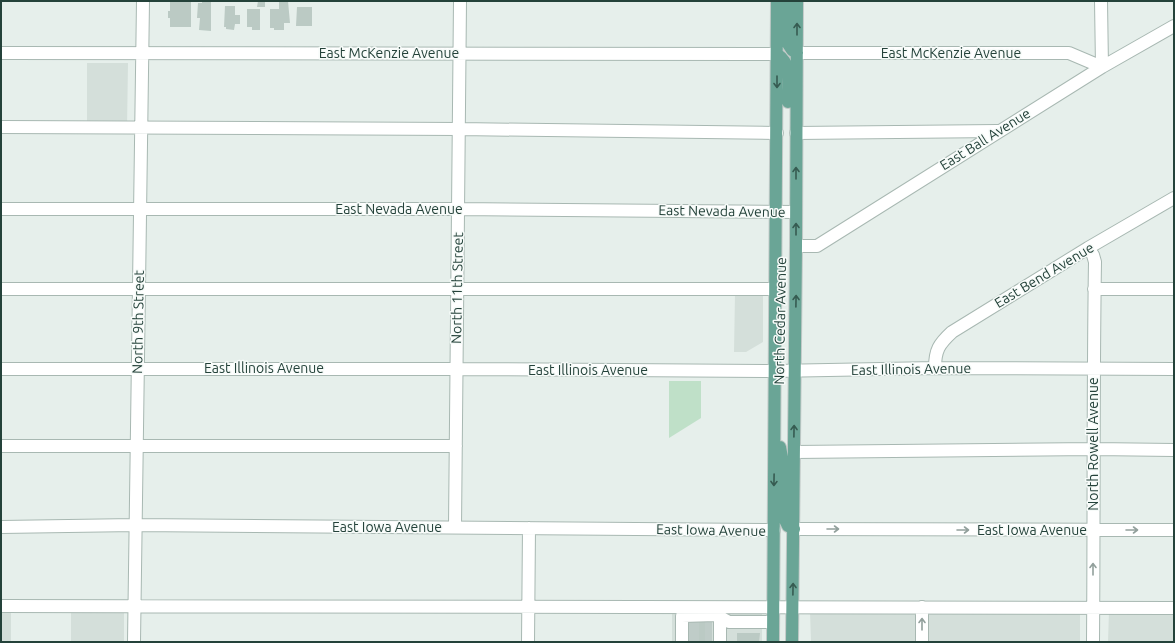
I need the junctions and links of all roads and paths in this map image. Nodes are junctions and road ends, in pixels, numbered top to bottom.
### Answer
1 (142, 1) edge
2 (460, 1) edge
3 (777, 1) edge
4 (786, 1) edge
5 (797, 1) edge
6 (1101, 1) edge
7 (1174, 26) edge
8 (1, 53) edge
9 (142, 53) junction
10 (797, 53) junction
11 (461, 54) junction
12 (777, 54) junction
13 (1102, 67) junction
14 (1, 127) edge
15 (140, 128) junction
16 (460, 129) junction
17 (998, 131) junction
18 (777, 133) junction
19 (796, 133) junction
20 (1174, 198) edge
21 (1, 209) edge
22 (139, 209) junction
23 (458, 209) junction
24 (776, 212) junction
25 (796, 212) junction
26 (796, 246) junction
27 (1088, 248) junction
28 (1, 289) edge
29 (139, 289) junction
30 (457, 289) junction
31 (776, 289) junction
32 (1094, 289) junction
33 (1174, 290) edge
34 (1, 368) edge
35 (137, 368) junction
36 (935, 368) junction
37 (1093, 368) junction
38 (1174, 368) edge
39 (456, 369) junction
40 (775, 371) junction
41 (795, 371) junction
42 (775, 416) junction
43 (1, 446) edge
44 (137, 446) junction
45 (456, 446) junction
46 (1094, 449) junction
47 (1174, 450) edge
48 (794, 452) junction
49 (135, 525) junction
50 (1, 527) edge
51 (455, 527) junction
52 (529, 528) junction
53 (794, 529) junction
54 (774, 530) junction
55 (1093, 530) junction
56 (1174, 530) edge
57 (1, 606) edge
58 (135, 606) junction
59 (529, 606) junction
60 (773, 607) junction
61 (792, 607) junction
62 (922, 607) junction
63 (1093, 608) junction
64 (1174, 608) edge
65 (773, 622) junction
66 (717, 631) edge
67 (684, 633) edge
68 (134, 642) edge
69 (528, 642) edge
70 (773, 642) edge
71 (792, 642) edge
72 (922, 642) edge
73 (1093, 642) edge

1 - 9 street, North 9th Street
2 - 11 street, North 11th Street
3 - 12 main road, North Cedar Avenue
4 - 10 main road
10 -> 5 main road, North Cedar Avenue
6 - 13 street
7 - 13 street, East Ball Avenue
8 - 9 street, East McKenzie Avenue
9 - 11 street, East McKenzie Avenue
9 - 15 street, North 9th Street
10 - 13 street, East McKenzie Avenue
10 - 19 main road, North Cedar Avenue
11 - 12 street, East McKenzie Avenue
11 - 16 street, North 11th Street
12 -> 18 main road, North Cedar Avenue
12 - 19 main road
13 - 17 street, East Ball Avenue
14 - 15 street
15 - 16 street
15 - 22 street, North 9th Street
16 - 18 street
16 - 23 street, North 11th Street
17 - 19 street
17 - 26 street, East Ball Avenue
18 - 24 main road, North Cedar Avenue
25 -> 19 main road, North Cedar Avenue
20 - 27 street, East Bend Avenue
21 - 22 street, East Nevada Avenue
22 - 23 street, East Nevada Avenue
22 - 29 street, North 9th Street
23 - 24 street, East Nevada Avenue
23 - 30 street, North 11th Street
24 - 25 street, East Nevada Avenue
24 - 31 main road, North Cedar Avenue
26 -> 25 main road, North Cedar Avenue
41 -> 26 main road, North Cedar Avenue
27 - 32 street, North Rowell Avenue
27 - 36 street, East Bend Avenue
28 - 29 street
29 - 30 street
29 - 35 street, North 9th Street
30 - 31 street
30 - 39 street, North 11th Street
31 - 40 main road, North Cedar Avenue
32 - 33 street
32 - 37 street, North Rowell Avenue
34 - 35 street, East Illinois Avenue
35 - 39 street, East Illinois Avenue
35 - 44 street, North 9th Street
36 - 37 street, East Illinois Avenue
36 - 41 street, East Illinois Avenue
37 - 38 street, East Illinois Avenue
37 - 46 street, North Rowell Avenue
39 - 40 street, East Illinois Avenue
39 - 45 street, North 11th Street
40 - 41 street, East Illinois Avenue
40 - 42 main road, North Cedar Avenue
48 -> 41 main road, North Cedar Avenue
42 - 53 main road
42 -> 54 main road, North Cedar Avenue
43 - 44 street
44 - 45 street
44 - 49 street, North 9th Street
45 - 51 street, North 11th Street
46 - 47 street
46 - 48 street
46 - 55 street, North Rowell Avenue
48 - 53 main road, North Cedar Avenue
49 - 50 street, East Iowa Avenue
49 - 51 street, East Iowa Avenue
49 - 58 street, North 9th Street
51 - 52 street, East Iowa Avenue
52 - 54 street, East Iowa Avenue
52 - 59 street
53 -> 55 street, East Iowa Avenue
61 -> 53 main road, North Cedar Avenue
54 - 60 main road, North Cedar Avenue
55 -> 56 street, East Iowa Avenue
63 -> 55 street, North Rowell Avenue
57 - 58 street
58 - 59 street
58 - 68 street, North 9th Street
59 - 60 street
59 - 69 street
60 - 61 street
60 - 65 main road, North Cedar Avenue
61 - 62 street
61 - 71 main road, North Cedar Avenue
62 - 63 street
72 -> 62 street
63 - 64 street
63 - 73 street, North Rowell Avenue
65 - 66 street
65 - 70 main road, North Cedar Avenue
66 - 67 street

